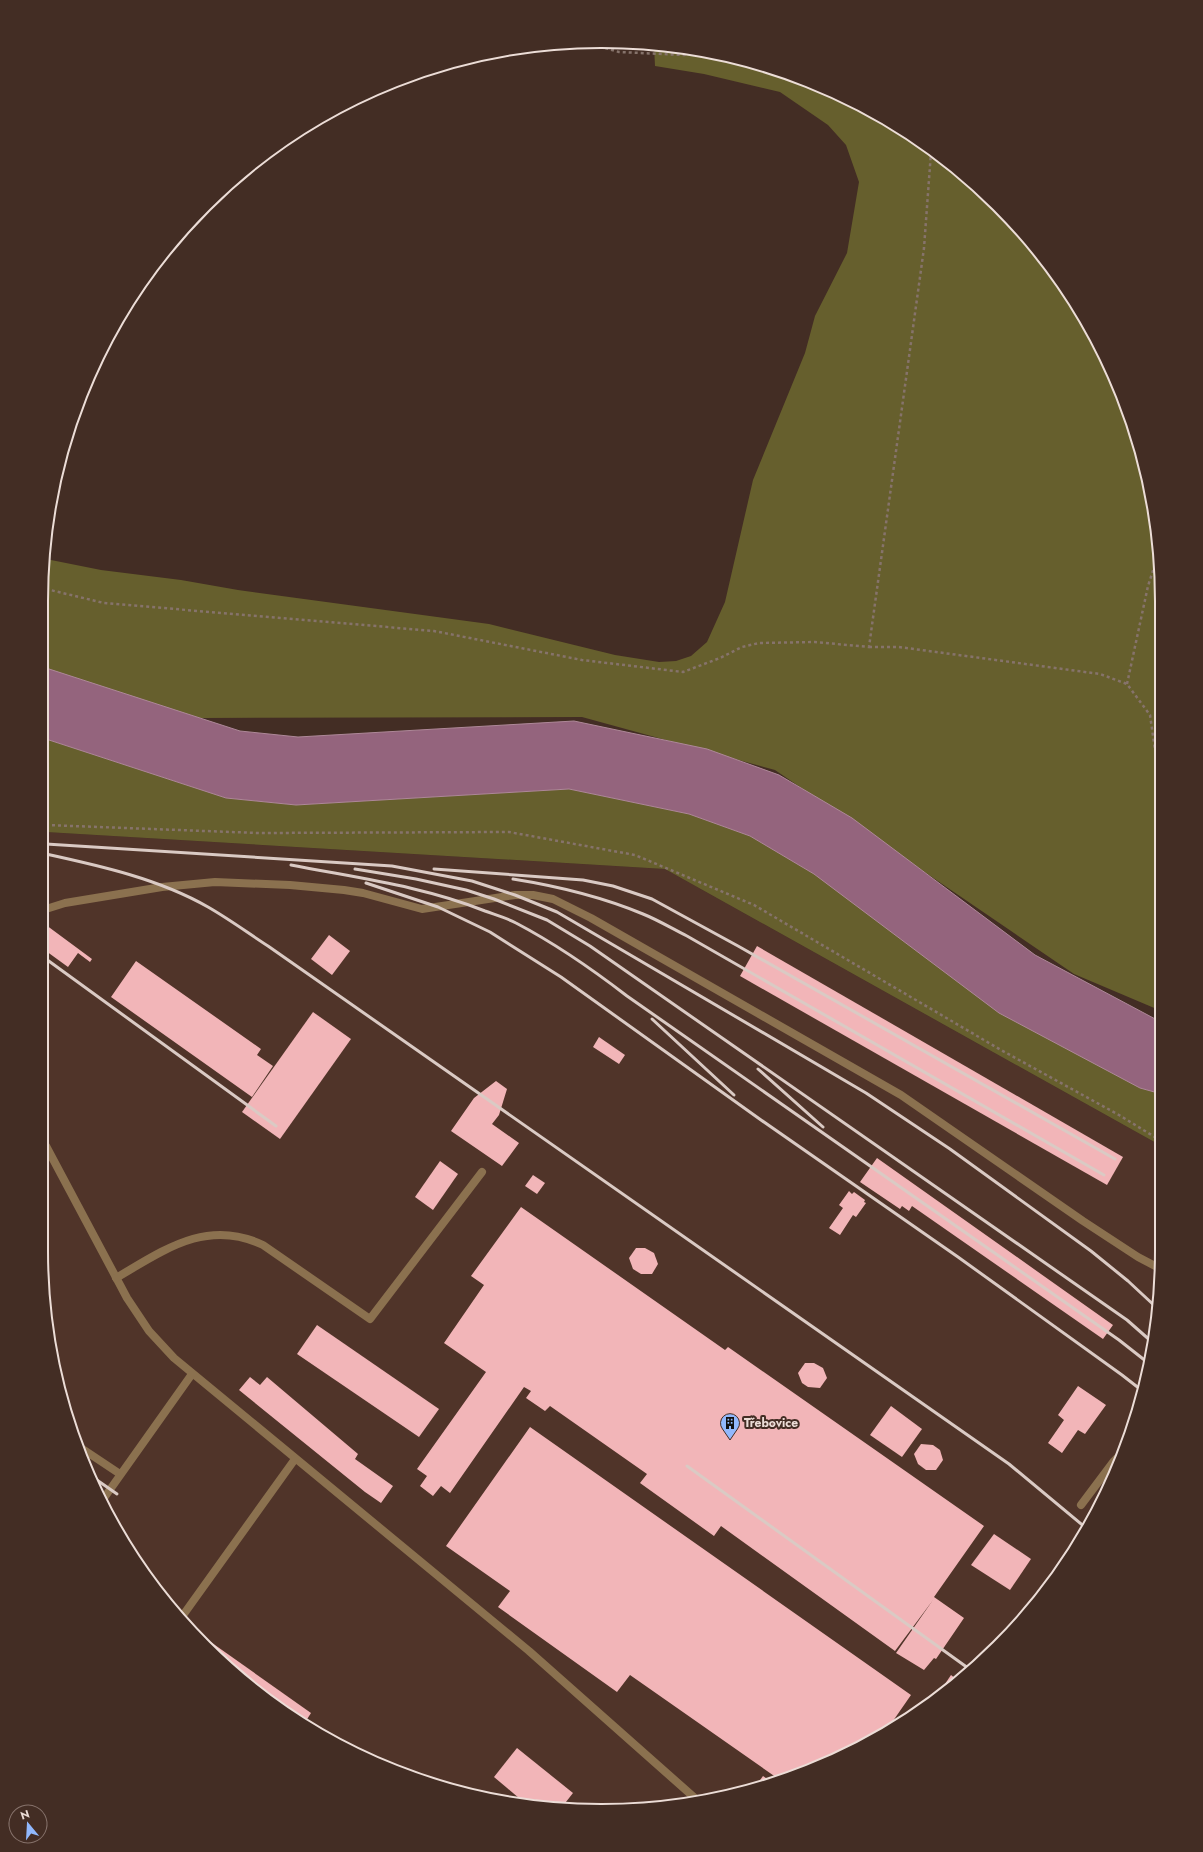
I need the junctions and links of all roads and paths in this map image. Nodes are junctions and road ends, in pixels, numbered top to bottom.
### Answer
1 (606, 48) edge
2 (685, 55) edge
3 (931, 157) edge
4 (1154, 567) edge
5 (48, 590) edge
6 (869, 647) junction
7 (1126, 684) junction
8 (1155, 750) edge
9 (48, 825) edge
10 (48, 908) edge
11 (1155, 1137) edge
12 (48, 1150) edge
13 (482, 1172) dead end
14 (1155, 1265) edge
15 (116, 1278) junction
16 (192, 1374) junction
17 (86, 1451) edge
18 (295, 1459) junction
19 (1113, 1463) edge
20 (120, 1474) junction
21 (105, 1496) edge
22 (1081, 1505) dead end
23 (184, 1614) edge
24 (692, 1796) edge

1 - 2 path
3 - 6 path
4 - 7 path
5 - 6 path
6 - 7 path
7 - 8 path
9 - 11 path
10 - 14 lane
12 - 15 lane
13 - 15 lane
15 - 16 lane
16 - 18 lane
16 - 20 lane
17 - 20 lane
18 - 23 lane
18 - 24 lane
19 - 22 lane
20 - 21 lane

